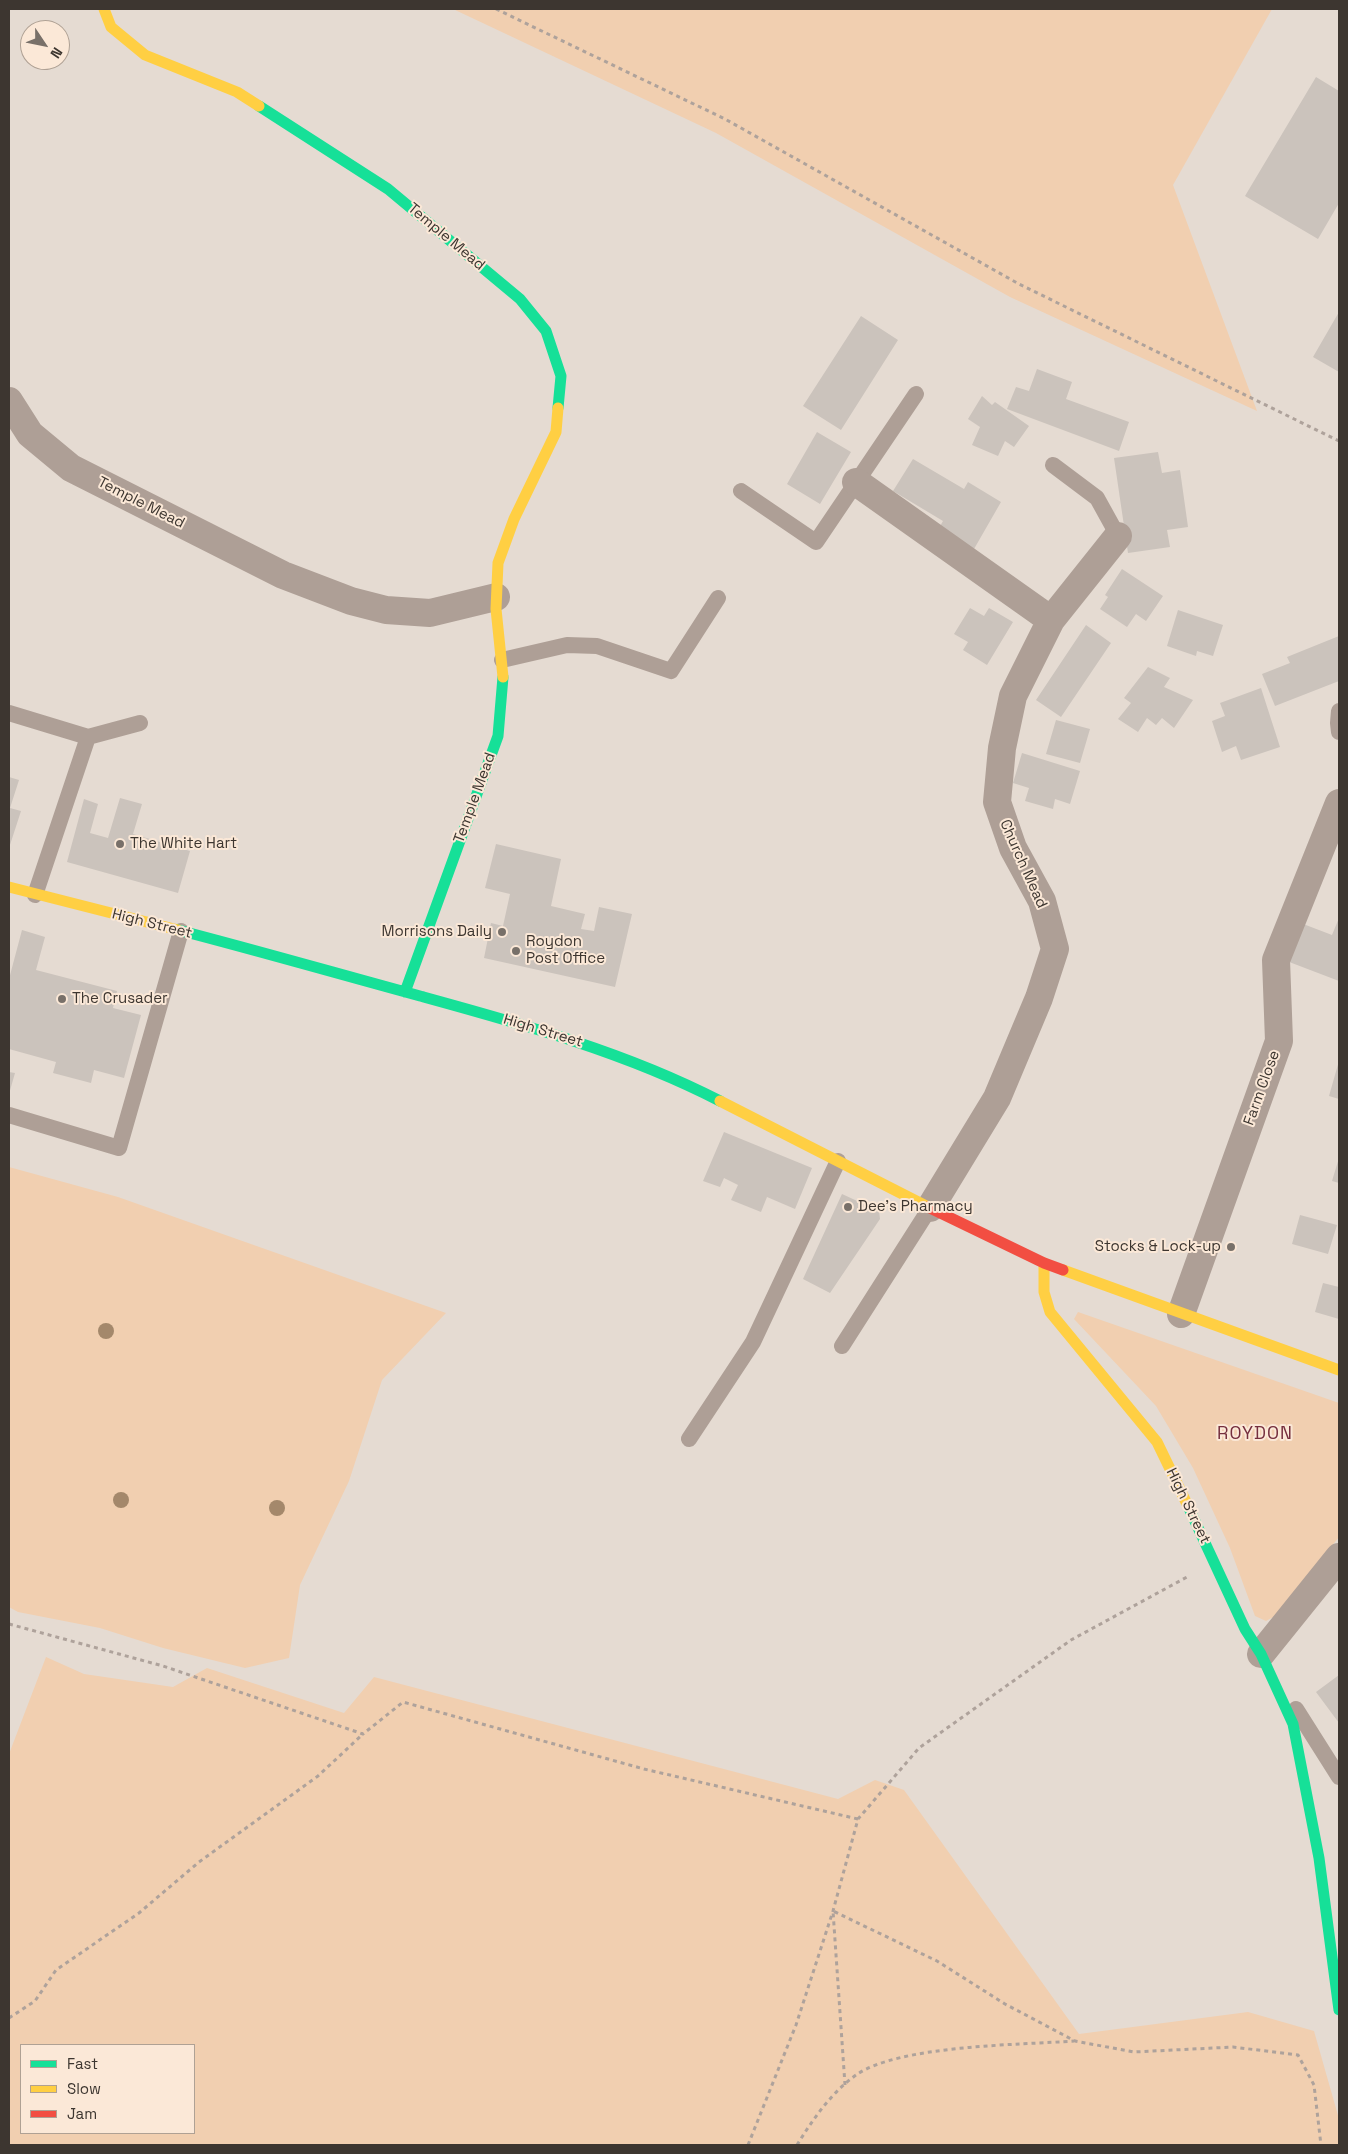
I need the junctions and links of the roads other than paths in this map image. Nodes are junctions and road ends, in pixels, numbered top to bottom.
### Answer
1 (104, 9) edge
2 (916, 394) dead end
3 (9, 401) edge
4 (1053, 465) dead end
5 (856, 482) junction
6 (741, 491) dead end
7 (1118, 536) joint
8 (496, 597) junction
9 (718, 598) dead end
10 (1051, 620) junction
11 (502, 660) junction
12 (1339, 711) edge
13 (9, 713) edge
14 (140, 723) dead end
15 (1339, 732) edge
16 (88, 737) junction
17 (1339, 803) edge
18 (9, 887) edge
19 (35, 895) junction
20 (181, 931) junction
21 (405, 992) junction
22 (9, 1115) edge
23 (838, 1161) junction
24 (930, 1208) junction
25 (1044, 1263) junction
26 (1181, 1314) junction
27 (842, 1346) dead end
28 (1339, 1370) edge
29 (689, 1439) dead end
30 (1339, 1557) edge
31 (1261, 1654) junction
32 (1339, 1776) edge
33 (1339, 2010) edge

1 - 8 street, Temple Mead
2 - 5 lane
3 - 8 street, Temple Mead
4 - 7 lane
5 - 6 lane
5 - 10 street
7 - 10 street, Church Mead
8 - 11 street, Temple Mead
9 - 11 lane
10 - 24 street, Church Mead
11 - 21 street, Temple Mead
12 - 15 lane
13 - 16 lane
14 - 16 lane
16 - 19 lane
17 - 26 street, Farm Close
18 - 19 street, High Street
19 - 20 street, High Street
20 - 21 street, High Street
20 - 22 lane
21 - 23 street, High Street
23 - 24 street, High Street
23 - 29 lane
24 - 25 street, High Street
24 - 27 lane
25 - 26 street, High Street
25 - 31 street, High Street
26 - 28 street, High Street
30 - 31 street
31 - 32 lane
31 - 33 street, High Street

